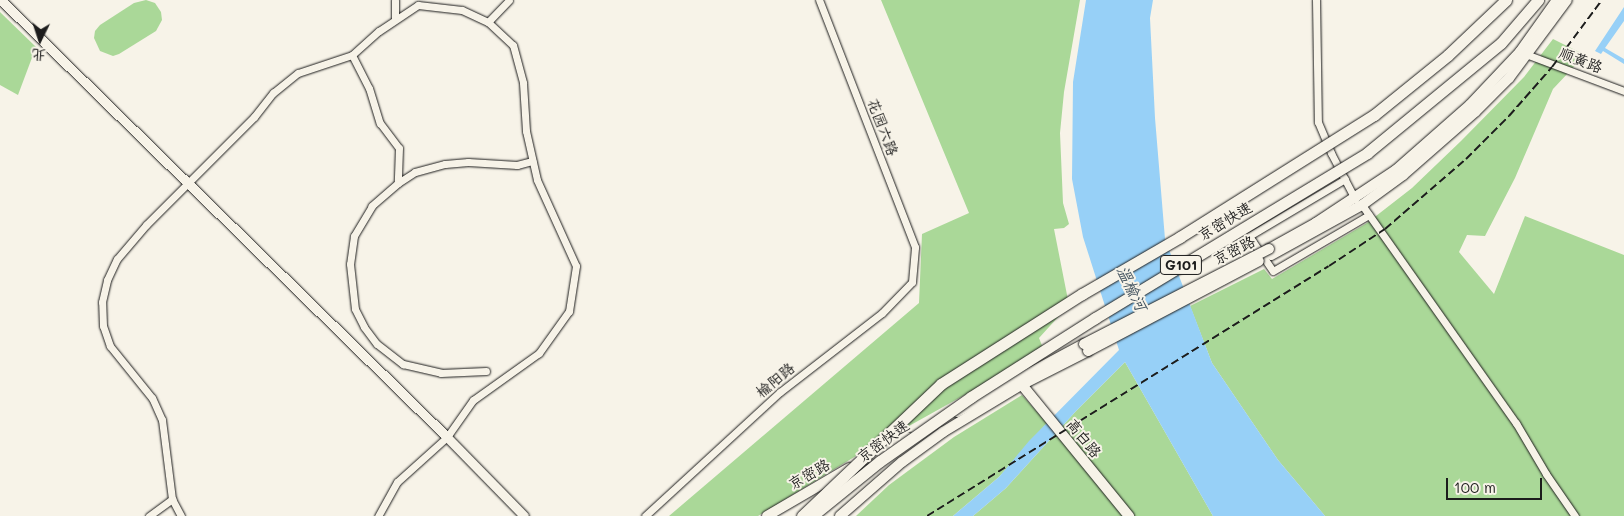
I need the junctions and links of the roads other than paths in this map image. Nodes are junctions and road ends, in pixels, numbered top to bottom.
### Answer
1 (395, 0) edge
2 (509, 0) edge
3 (819, 0) edge
4 (1316, 0) edge
5 (1506, 0) edge
6 (1538, 0) edge
7 (1557, 0) edge
8 (1566, 0) edge
9 (4, 1) edge
10 (395, 19) dead end
11 (488, 22) junction
12 (1524, 53) junction
13 (352, 55) junction
14 (1624, 91) edge
15 (532, 161) junction
16 (1345, 179) junction
17 (398, 183) junction
18 (188, 184) junction
19 (1359, 202) junction
20 (1369, 215) junction
21 (915, 265) joint
22 (486, 371) dead end
23 (1019, 382) junction
24 (447, 437) junction
25 (172, 499) junction
26 (149, 516) edge
27 (181, 516) edge
28 (378, 516) edge
29 (524, 516) edge
30 (645, 516) edge
31 (768, 516) edge
32 (802, 516) edge
33 (812, 516) edge
34 (840, 516) edge
35 (1129, 516) edge
36 (1575, 516) edge

1 - 10 street
2 - 11 street
3 - 21 street, 花园六路
4 - 16 street
5 - 32 highway, 京密快速 / G101, bridge
6 - 33 highway, 京密快速 / G101, bridge
7 - 12 main road, 京密路 / G101
8 - 12 main road, 京密路 / G101
9 - 18 street
11 - 13 street
11 - 15 street
12 - 14 street, 顺黄路
12 - 19 main road, 京密路 / G101
13 - 17 street
13 - 18 street
15 - 17 street
15 - 24 street
16 - 19 street
16 - 20 street
17 - 22 street
18 - 24 street
18 - 25 street
19 - 20 street
19 - 23 main road, 京密路 / G101, bridge
20 - 36 street
21 - 30 street, 榆阳路
23 - 31 main road, 京密路 / G101
23 - 34 main road, 京密路 / G101
23 - 35 main road, 高白路
24 - 28 street
24 - 29 street
25 - 26 street
25 - 27 street

